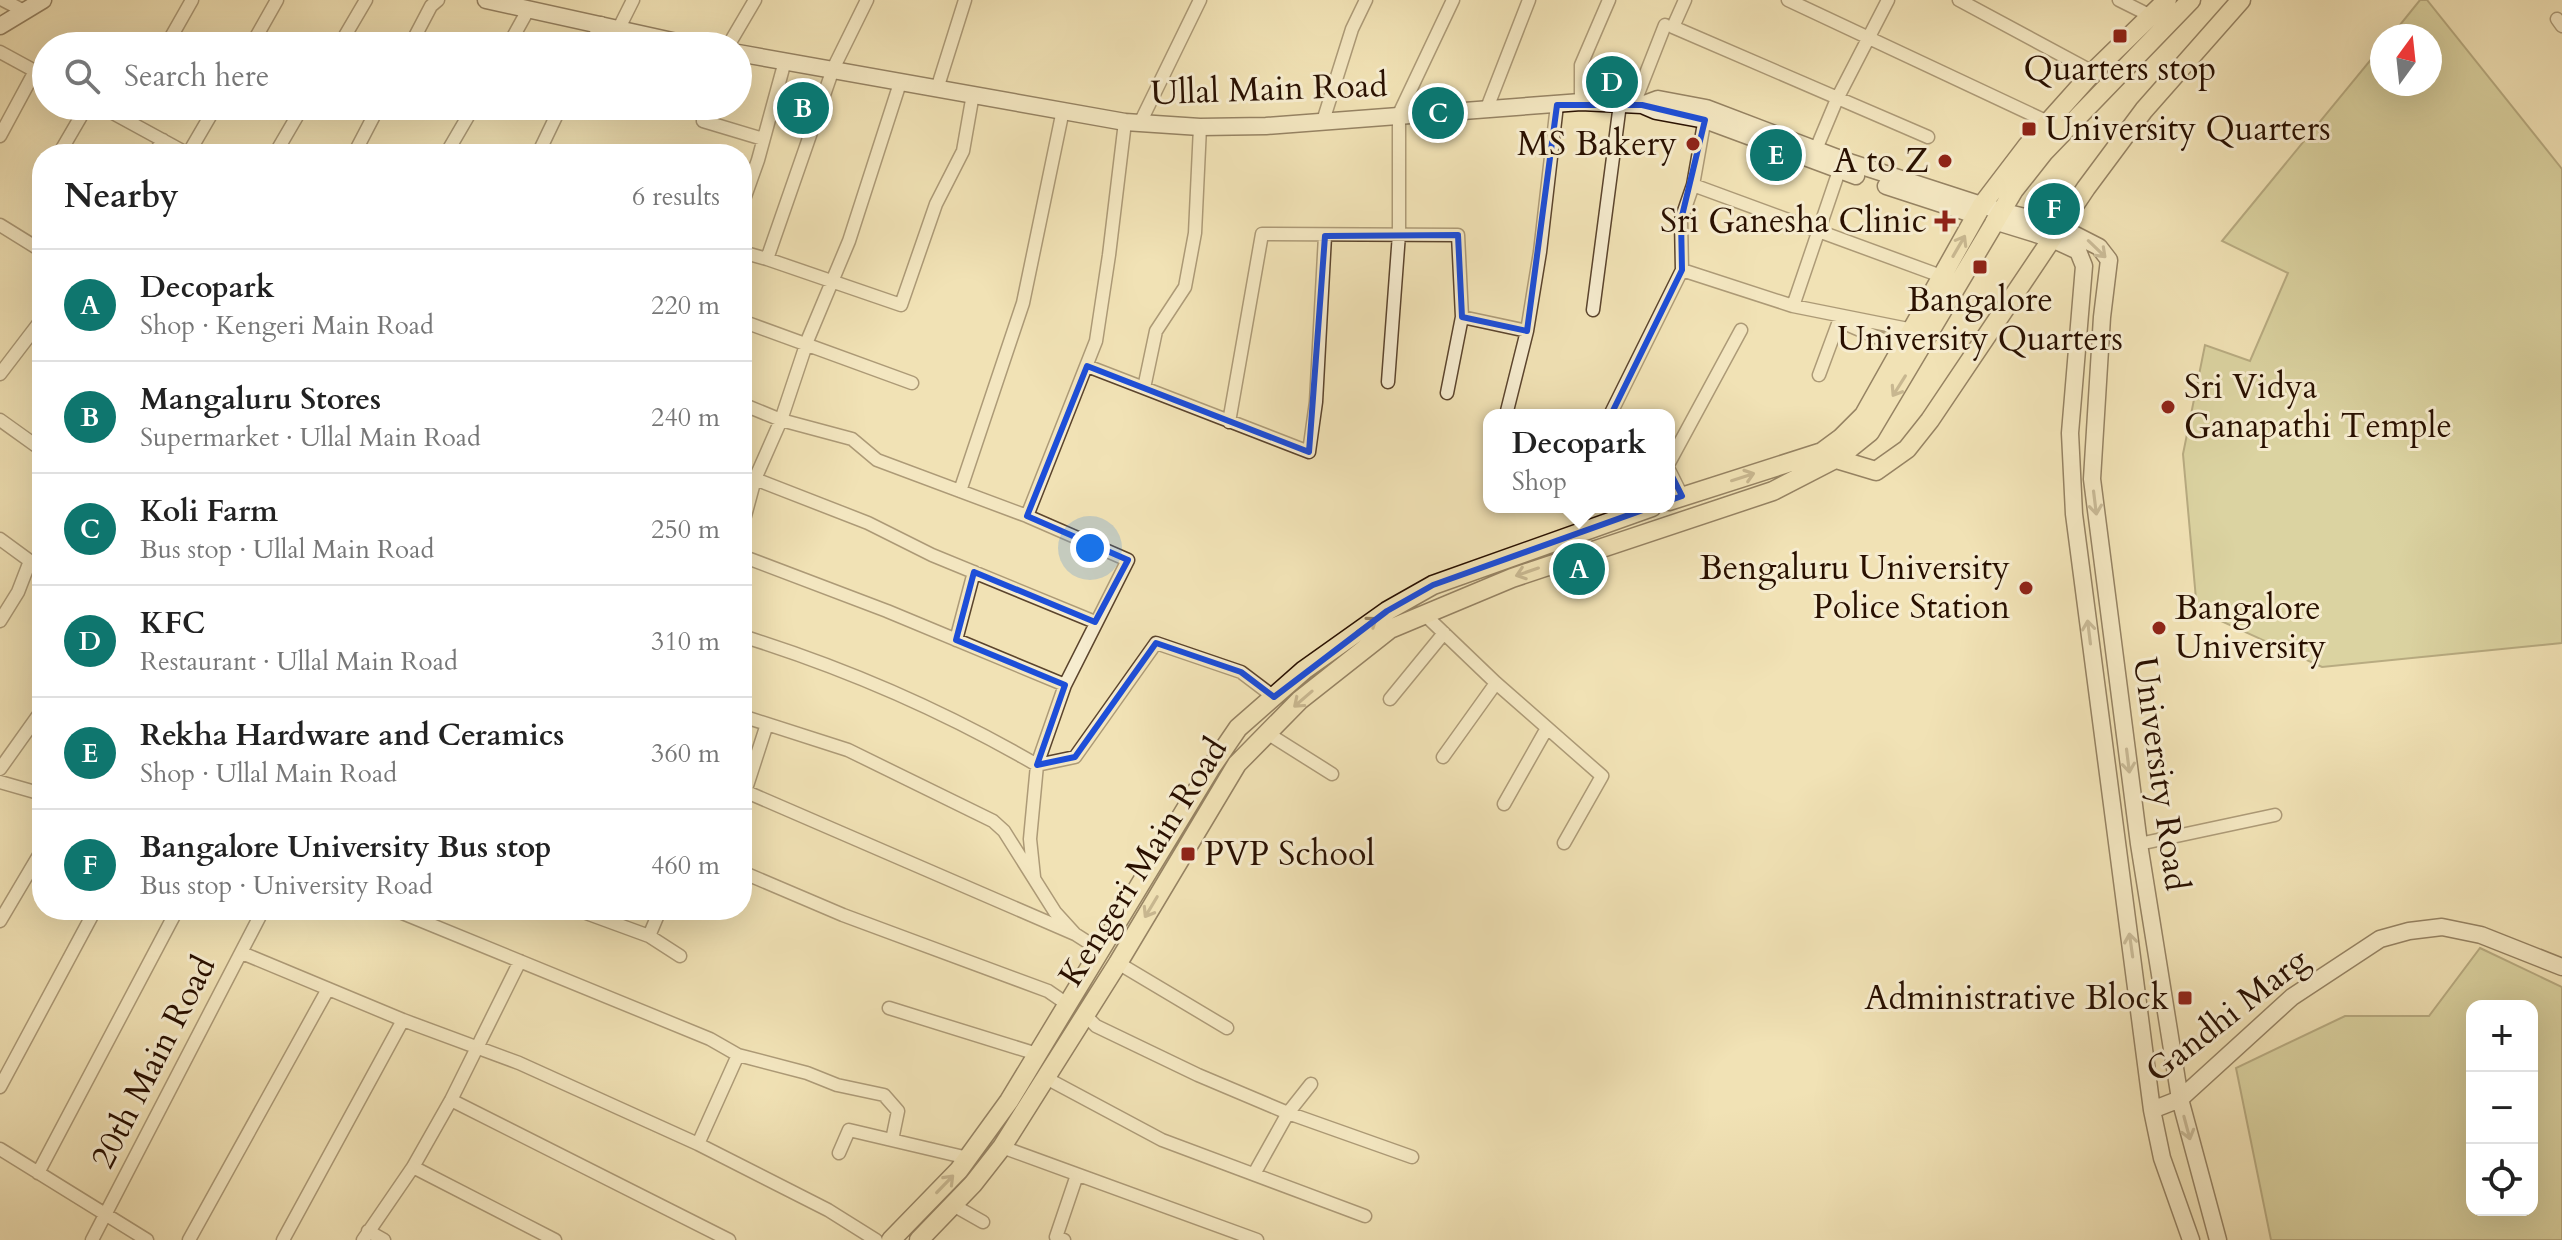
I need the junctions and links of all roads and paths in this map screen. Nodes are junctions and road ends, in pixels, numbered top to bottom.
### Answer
1 (3, 0) edge
2 (43, 0) edge
3 (192, 0) edge
4 (277, 0) edge
5 (366, 0) edge
6 (438, 0) edge
7 (486, 0) edge
8 (633, 0) edge
9 (755, 0) edge
10 (867, 0) edge
11 (965, 0) edge
12 (1200, 0) edge
13 (1366, 0) edge
14 (1453, 0) edge
15 (1529, 0) edge
16 (1609, 0) edge
17 (1685, 0) edge
18 (1788, 0) edge
19 (1888, 0) edge
20 (1959, 0) edge
21 (2119, 0) edge
22 (2167, 0) edge
23 (2191, 0) edge
24 (2241, 0) edge
25 (528, 10) junction
26 (24, 11) junction
27 (2151, 16) junction
28 (601, 23) junction
29 (1665, 25) dead end
30 (0, 26) edge
31 (619, 28) junction
32 (174, 32) edge
33 (259, 32) edge
34 (347, 32) edge
35 (417, 32) edge
36 (516, 32) edge
37 (597, 32) edge
38 (636, 32) edge
39 (736, 32) edge
40 (1869, 37) junction
41 (0, 52) edge
42 (752, 55) edge
43 (785, 61) junction
44 (32, 69) edge
45 (833, 69) junction
46 (2093, 72) junction
47 (900, 83) junction
48 (32, 88) edge
49 (937, 89) junction
50 (973, 94) junction
51 (1837, 99) junction
52 (1581, 102) junction
53 (1632, 104) junction
54 (1557, 105) junction
55 (1487, 108) junction
56 (1063, 110) junction
57 (1399, 114) junction
58 (1706, 114) junction
59 (79, 120) edge
60 (127, 120) edge
61 (208, 120) edge
62 (295, 120) edge
63 (372, 120) edge
64 (466, 120) edge
65 (554, 120) edge
66 (703, 121) dead end
67 (1323, 121) junction
68 (1133, 123) junction
69 (2050, 123) junction
70 (1200, 127) junction
71 (0, 136) edge
72 (1928, 137) dead end
73 (763, 139) junction
74 (163, 140) junction
75 (65, 144) edge
76 (160, 144) edge
77 (170, 144) edge
78 (194, 144) edge
79 (281, 144) edge
80 (359, 144) edge
81 (452, 144) edge
82 (543, 144) edge
83 (1814, 155) junction
84 (1841, 165) junction
85 (752, 174) edge
86 (1693, 185) junction
87 (1988, 213) junction
88 (0, 225) edge
89 (1820, 232) junction
90 (2056, 233) junction
91 (1399, 234) junction
92 (1325, 236) junction
93 (32, 245) edge
94 (752, 255) edge
95 (767, 259) junction
96 (1682, 270) junction
97 (1941, 276) junction
98 (832, 281) junction
99 (1793, 306) junction
100 (1593, 310) dead end
101 (1462, 317) junction
102 (752, 325) edge
103 (1741, 330) dead end
104 (1913, 330) junction
105 (1527, 331) junction
106 (32, 332) edge
107 (2077, 340) junction
108 (2100, 342) junction
109 (806, 345) junction
110 (1902, 348) junction
111 (1087, 366) junction
112 (0, 374) edge
113 (1819, 375) dead end
114 (1388, 382) dead end
115 (912, 383) dead end
116 (1144, 388) junction
117 (1447, 393) dead end
118 (752, 408) edge
119 (1508, 409) edge
120 (1613, 409) edge
121 (0, 420) edge
122 (781, 420) junction
123 (1229, 422) junction
124 (32, 443) edge
125 (1675, 452) edge
126 (1832, 453) junction
127 (752, 470) edge
128 (752, 479) edge
129 (960, 491) junction
130 (1675, 498) edge
131 (1635, 513) edge
132 (1027, 516) junction
133 (0, 539) edge
134 (752, 560) edge
135 (30, 561) joint
136 (974, 572) junction
137 (1424, 614) junction
138 (0, 621) edge
139 (1095, 622) junction
140 (1444, 633) junction
141 (752, 639) edge
142 (956, 640) junction
143 (2117, 672) junction
144 (2095, 675) junction
145 (1496, 683) junction
146 (1065, 685) junction
147 (1274, 697) junction
148 (1390, 699) dead end
149 (752, 719) edge
150 (32, 724) edge
151 (767, 724) junction
152 (1547, 728) junction
153 (1267, 733) junction
154 (1443, 757) dead end
155 (1037, 765) junction
156 (752, 768) edge
157 (0, 769) edge
158 (1332, 774) dead end
159 (0, 782) edge
160 (32, 791) edge
161 (752, 794) edge
162 (1504, 804) dead end
163 (2275, 815) dead end
164 (1564, 843) dead end
165 (2139, 844) junction
166 (32, 867) edge
167 (752, 876) edge
168 (1034, 877) junction
169 (90, 920) edge
170 (172, 920) edge
171 (258, 920) edge
172 (420, 920) edge
173 (605, 920) edge
174 (656, 920) edge
175 (0, 921) edge
176 (1075, 934) junction
177 (649, 936) junction
178 (1100, 950) junction
179 (242, 953) junction
180 (680, 956) dead end
181 (520, 961) junction
182 (1118, 963) junction
183 (2562, 967) edge
184 (328, 989) junction
185 (1067, 1004) junction
186 (889, 1008) dead end
187 (1084, 1014) junction
188 (403, 1020) junction
189 (1227, 1028) dead end
190 (478, 1048) junction
191 (1037, 1054) junction
192 (738, 1055) junction
193 (1046, 1078) junction
194 (1311, 1084) dead end
195 (0, 1087) edge
196 (2180, 1099) junction
197 (451, 1100) junction
198 (2152, 1110) junction
199 (1288, 1113) junction
200 (892, 1140) junction
201 (698, 1144) junction
202 (1002, 1147) junction
203 (0, 1149) edge
204 (839, 1153) dead end
205 (1412, 1157) dead end
206 (968, 1158) junction
207 (413, 1167) junction
208 (38, 1173) junction
209 (1254, 1174) junction
210 (1077, 1175) junction
211 (953, 1205) junction
212 (106, 1214) junction
213 (1365, 1216) dead end
214 (983, 1222) dead end
215 (1222, 1235) edge
216 (365, 1236) edge
217 (711, 1236) edge
218 (92, 1240) edge
219 (147, 1240) edge
220 (189, 1240) edge
221 (283, 1240) edge
222 (384, 1240) edge
223 (555, 1240) edge
224 (729, 1240) edge
225 (876, 1240) edge
226 (891, 1240) edge
227 (919, 1240) edge
228 (1064, 1240) edge
229 (1257, 1240) edge
230 (2191, 1240) edge
231 (2218, 1240) edge

1 - 26 street
2 - 26 main road
3 - 32 street
4 - 33 street
5 - 34 street
6 - 35 street
7 - 25 main road
8 - 31 street
9 - 39 street
10 - 45 street
11 - 49 street
12 - 68 street
13 - 67 street
14 - 57 street
15 - 55 street
16 - 52 street
17 - 51 street
18 - 40 street
19 - 40 street
20 - 46 street
21 - 27 street
22 - 27 main road, Kengeri Main Road
23 - 87 main road, Kengeri Main Road
24 - 90 main road
25 - 28 main road
25 - 36 street
26 - 30 main road
27 - 46 main road, Kengeri Main Road
28 - 31 main road
28 - 37 street
29 - 53 street
31 - 38 main road
40 - 51 street
40 - 69 street
41 - 44 street
42 - 43 main road, Ullal Main Road
43 - 45 main road, Ullal Main Road
43 - 73 street
45 - 47 main road, Ullal Main Road
45 - 95 street
46 - 69 main road, Kengeri Main Road
47 - 49 main road, Ullal Main Road
47 - 98 street
48 - 71 street
49 - 50 main road, Ullal Main Road
50 - 56 main road, Ullal Main Road
50 - 98 street
51 - 72 street
51 - 83 street
52 - 53 main road, Ullal Main Road
52 - 54 main road, Ullal Main Road
53 - 58 main road, Ullal Main Road
53 - 100 street
54 - 55 main road, Ullal Main Road
54 - 105 street
55 - 57 main road, Ullal Main Road
56 - 68 main road, Ullal Main Road
56 - 129 street
57 - 67 main road, Ullal Main Road
57 - 91 street
58 - 83 main road, Ullal Main Road
58 - 86 street
59 - 75 street
60 - 74 street
61 - 78 street
62 - 79 street
63 - 80 street
64 - 81 street
65 - 82 street
66 - 73 street
67 - 70 main road, Ullal Main Road
68 - 70 main road, Ullal Main Road
68 - 111 street
69 - 87 main road, Kengeri Main Road
70 - 116 street
73 - 85 street
74 - 76 street
74 - 77 street
83 - 84 main road, University Road
84 - 87 main road, University Road
84 - 89 street
86 - 89 street
86 - 96 street
87 - 90 main road, University Road
97 -> 87 main road, Kengeri Main Road
87 -> 126 main road, Kengeri Main Road
88 - 93 street
89 - 97 street
89 - 99 street
90 - 107 main road, University Road
90 -> 108 main road, University Road
90 - 126 main road
91 - 92 street
91 - 101 street
91 - 114 street
92 - 123 street
92 - 123 street
94 - 95 street
95 - 98 street
96 - 99 street
96 - 120 street
97 - 104 main road, Kengeri Main Road
98 - 109 street
99 - 104 street
101 - 105 street
101 - 117 street
102 - 109 street
103 - 125 street
104 - 110 main road, Kengeri Main Road
105 - 119 street
106 - 112 street
107 - 108 main road
144 -> 107 main road, University Road
108 -> 143 main road, University Road
109 - 115 street
109 - 122 street
110 - 113 street
110 - 126 main road, Kengeri Main Road
111 - 116 street
111 - 132 street
116 - 123 street
118 - 122 street
121 - 124 street
122 - 127 street
122 - 129 street
130 -> 126 main road, Kengeri Main Road
126 -> 137 main road, Kengeri Main Road
128 - 136 street
129 - 132 street
147 -> 131 main road, Kengeri Main Road
132 - 139 street
133 - 135 street
134 - 142 street
135 - 138 street
136 - 139 street
136 - 142 street
137 - 140 street
137 -> 153 main road, Kengeri Main Road
139 - 146 street
140 - 145 street
140 - 148 street
141 - 155 street
142 - 146 street
143 - 144 main road
143 -> 165 main road, University Road
198 -> 144 main road, University Road
145 - 152 street
145 - 154 street
146 - 155 street
147 - 155 street
147 - 178 main road, Kengeri Main Road
149 - 151 street
150 - 157 street
151 - 156 street
151 - 168 street
152 - 162 street
152 - 164 street
153 - 158 street
153 -> 182 main road, Kengeri Main Road
155 - 168 street
159 - 160 street
161 - 176 street
163 - 165 street
165 - 196 main road, University Road
166 - 175 street
167 - 185 street
168 - 176 street
169 - 195 street
170 - 208 street
171 - 179 street, 20th Main Road
172 - 181 street
173 - 177 street
174 - 177 street
176 - 178 street
177 - 180 street
178 - 185 main road, Kengeri Main Road
179 - 184 street
179 - 212 street, 20th Main Road
181 - 190 street
181 - 192 street
182 - 187 main road, Kengeri Main Road
182 - 189 street
183 - 196 main road, Gandhi Marg
184 - 188 street
184 - 220 street
185 - 191 main road, Kengeri Main Road
186 - 191 street
187 - 193 main road, Kengeri Main Road
187 - 199 street
188 - 190 street
188 - 221 street
190 - 197 street
190 - 201 street
191 - 206 main road, Kengeri Main Road
192 - 200 street
192 - 201 street
193 - 202 main road, Kengeri Main Road
193 - 209 street
194 - 199 street
196 - 198 main road, Gandhi Marg
196 -> 231 main road, University Road
197 - 207 street
197 - 217 street
198 - 230 main road, University Road
199 - 205 street
199 - 209 street
200 - 204 street
200 - 206 street
201 - 225 street
202 - 210 street
202 - 211 main road, Kengeri Main Road
203 - 208 street
226 -> 206 main road, Kengeri Main Road
207 - 216 street
207 - 223 street
208 - 212 street
209 - 213 street
210 - 215 street
210 - 228 street
211 - 214 street
211 - 227 main road, Kengeri Main Road
212 - 218 street, 20th Main Road
212 - 219 street
215 - 229 street
216 - 222 street
217 - 224 street

